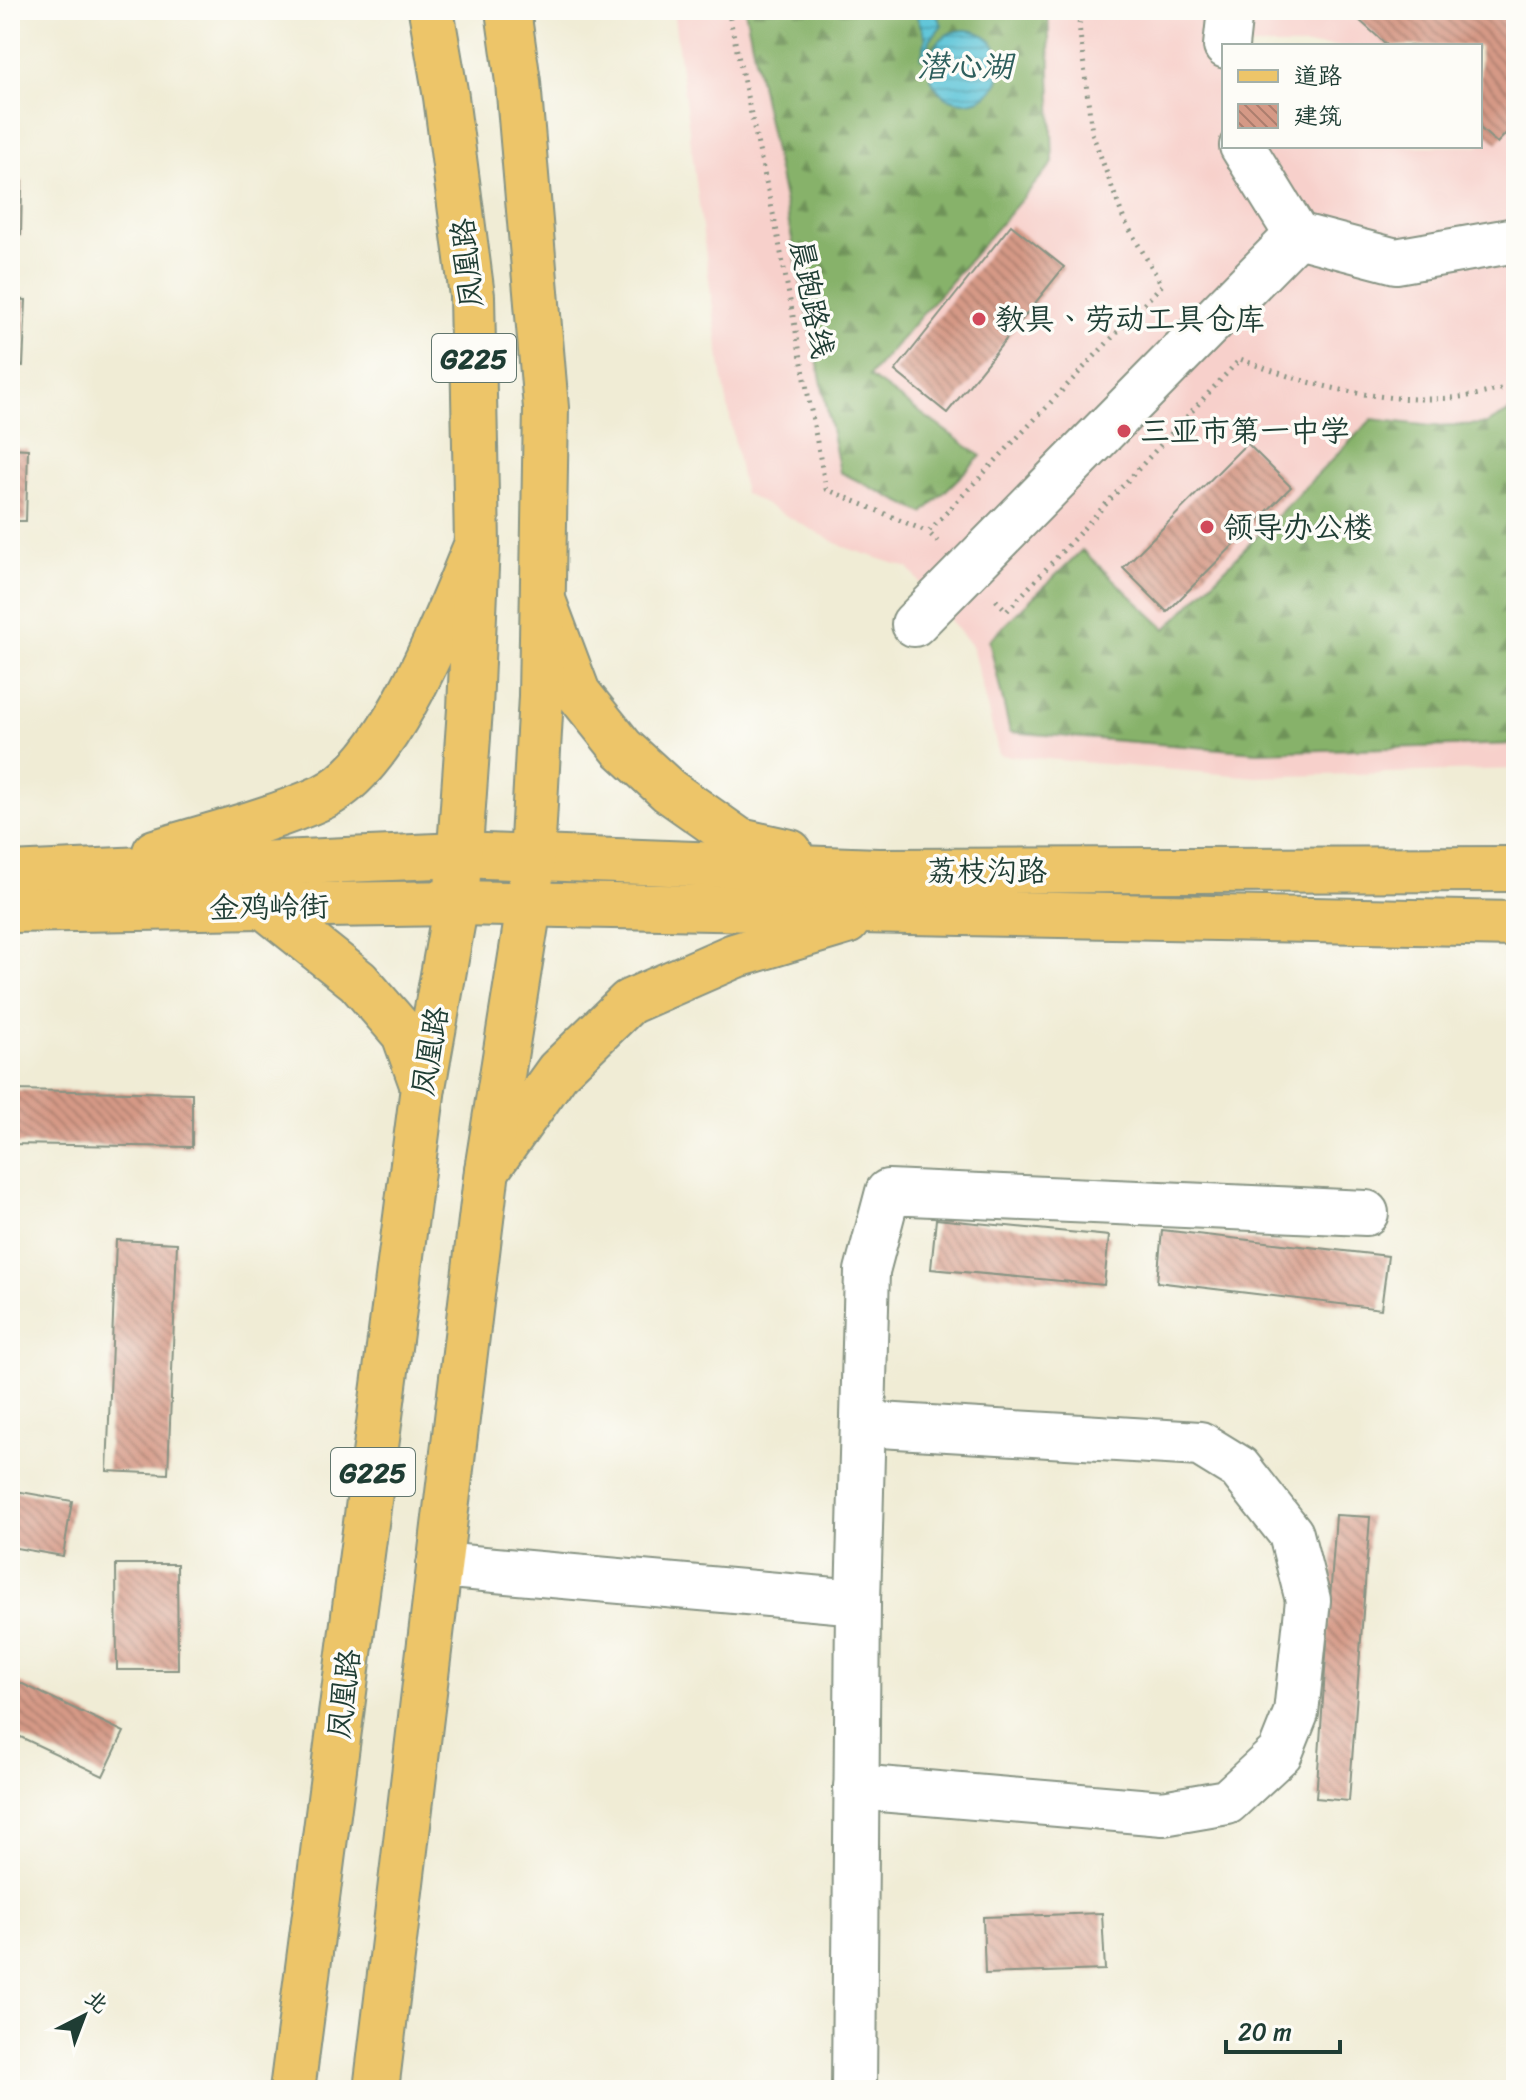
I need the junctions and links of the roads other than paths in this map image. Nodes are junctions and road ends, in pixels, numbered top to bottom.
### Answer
1 (431, 10) edge
2 (508, 10) edge
3 (1230, 10) edge
4 (1226, 44) edge
5 (1243, 148) edge
6 (1297, 235) junction
7 (1516, 240) edge
8 (477, 544) junction
9 (543, 600) junction
10 (914, 624) dead end
11 (459, 855) junction
12 (532, 858) junction
13 (1516, 869) edge
14 (96, 870) junction
15 (10, 875) edge
16 (882, 890) junction
17 (456, 903) junction
18 (529, 906) junction
19 (265, 907) junction
20 (10, 910) edge
21 (1516, 924) edge
22 (423, 1087) junction
23 (487, 1170) junction
24 (1366, 1213) dead end
25 (863, 1424) junction
26 (439, 1565) junction
27 (858, 1602) junction
28 (856, 1787) junction
29 (292, 2090) edge
30 (376, 2090) edge
31 (854, 2090) edge

1 - 8 main road, 凤凰路 / G225
2 - 9 main road, G225
3 - 4 street
5 - 6 street
6 - 7 street
6 - 10 street
8 - 11 main road, 凤凰路 / G225
8 - 14 main road
9 - 12 main road, G225
9 - 16 main road
11 - 12 main road, 荔枝沟路
11 - 14 main road, 金鸡岭街
11 - 17 main road, 凤凰路 / G225
12 - 16 main road, 荔枝沟路
12 - 18 main road, G225
13 - 16 main road, 荔枝沟路
14 - 15 main road, 金鸡岭街
16 - 18 main road, 荔枝沟路
16 - 21 main road, 荔枝沟路
16 - 23 main road
17 - 18 main road, 金鸡岭街
17 - 19 main road, 金鸡岭街
17 - 22 main road, 凤凰路 / G225
18 - 23 main road, G225
19 - 20 main road, 金鸡岭街
19 - 22 main road
22 - 29 main road, 凤凰路 / G225
23 - 26 main road, G225
24 - 25 street
25 - 27 street
25 - 28 street
26 - 27 street
26 - 30 main road, G225
27 - 28 street
28 - 31 street

